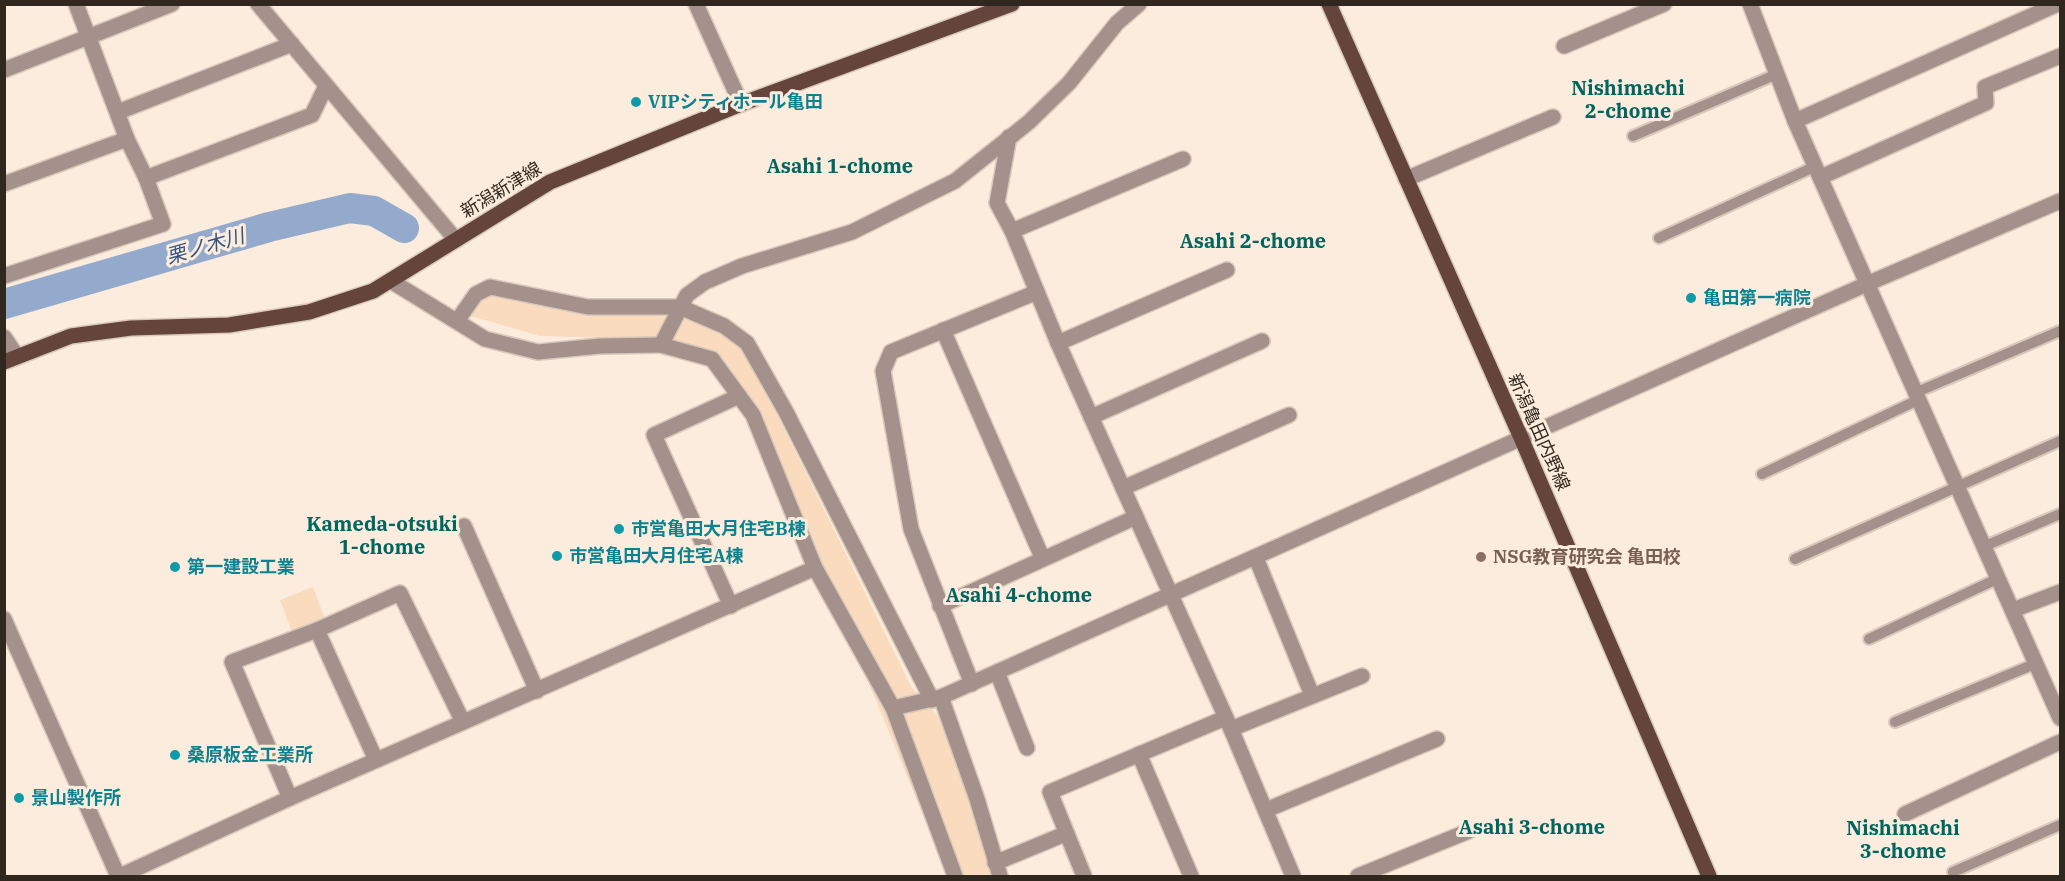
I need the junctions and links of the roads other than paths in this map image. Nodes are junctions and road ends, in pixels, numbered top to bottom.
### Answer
1 (76, 4) edge
2 (172, 4) edge
3 (258, 4) edge
4 (696, 4) edge
5 (1012, 4) edge
6 (1139, 4) edge
7 (1329, 4) edge
8 (1664, 4) edge
9 (1750, 4) edge
10 (2058, 4) edge
11 (89, 38) junction
12 (292, 44) junction
13 (1564, 46) dead end
14 (2061, 56) edge
15 (4, 70) edge
16 (1777, 74) junction
17 (326, 86) junction
18 (741, 104) junction
19 (118, 112) junction
20 (1553, 117) dead end
21 (1795, 121) junction
22 (1633, 136) dead end
23 (1009, 137) junction
24 (127, 139) junction
25 (1183, 159) dead end
26 (1819, 172) junction
27 (146, 178) junction
28 (1406, 179) junction
29 (4, 184) edge
30 (2061, 201) edge
31 (1012, 231) junction
32 (1659, 237) dead end
33 (456, 240) junction
34 (1227, 270) dead end
35 (4, 276) edge
36 (391, 282) junction
37 (1869, 283) junction
38 (1037, 292) junction
39 (680, 307) junction
40 (457, 321) junction
41 (943, 330) junction
42 (2061, 331) edge
43 (4, 337) edge
44 (1262, 341) dead end
45 (1059, 343) junction
46 (661, 345) junction
47 (11, 359) edge
48 (1918, 395) junction
49 (739, 396) junction
50 (1289, 415) dead end
51 (1091, 417) junction
52 (1522, 440) junction
53 (2061, 441) edge
54 (1762, 474) dead end
55 (1959, 486) junction
56 (1123, 488) junction
57 (2061, 514) edge
58 (1136, 517) junction
59 (464, 526) dead end
60 (1985, 546) junction
61 (1042, 557) junction
62 (1256, 558) junction
63 (1795, 559) dead end
64 (815, 568) junction
65 (1999, 578) junction
66 (2061, 592) edge
67 (1170, 594) junction
68 (731, 606) junction
69 (940, 606) junction
70 (2013, 610) junction
71 (4, 619) edge
72 (317, 630) junction
73 (1869, 639) dead end
74 (2037, 663) junction
75 (997, 672) junction
76 (1362, 676) dead end
77 (972, 684) junction
78 (537, 691) junction
79 (2056, 694) edge
80 (1312, 695) junction
81 (937, 699) junction
82 (892, 708) junction
83 (2061, 718) edge
84 (463, 722) junction
85 (1895, 722) dead end
86 (1228, 723) junction
87 (1437, 739) dead end
88 (2061, 742) edge
89 (1027, 748) dead end
90 (1139, 754) junction
91 (376, 760) junction
92 (290, 798) junction
93 (1266, 810) junction
94 (1905, 814) dead end
95 (2061, 825) edge
96 (1469, 831) dead end
97 (1065, 834) junction
98 (998, 870) edge
99 (1953, 873) dead end
100 (119, 876) edge
101 (956, 876) edge
102 (1084, 876) edge
103 (1191, 876) edge
104 (1293, 876) edge
105 (1358, 876) edge
106 (1709, 876) edge

1 - 11 street
2 - 11 street
3 - 12 street
4 - 18 street
5 - 18 main road, 新潟新津線
6 - 23 street
7 - 28 main road, 新潟亀田内野線
8 - 13 street
9 - 16 street
10 - 21 street
11 - 15 street
11 - 19 street
12 - 17 street
12 - 19 street
14 - 26 street
16 - 21 street
16 - 22 lane
17 - 27 street
17 - 33 street
18 - 33 main road, 新潟新津線
19 - 24 street
20 - 28 street
21 - 26 street
23 - 31 street
23 - 39 street
24 - 27 street
24 - 29 street
25 - 31 street
26 - 32 lane
26 - 37 street
27 - 35 street
28 - 52 main road, 新潟亀田内野線
30 - 37 street
31 - 38 street
33 - 36 main road, 新潟新津線
34 - 45 street
36 - 40 street
36 - 47 main road, 新潟新津線
37 - 48 street
37 - 52 street
38 - 41 street
38 - 45 street
39 - 40 street
39 - 46 street
39 - 81 street
40 - 46 street
41 - 61 street
41 - 69 street
42 - 48 lane
43 - 47 street
44 - 51 street
45 - 51 street
46 - 49 street
48 - 54 lane
48 - 55 street
49 - 64 street
49 - 68 street
50 - 56 street
51 - 56 street
52 - 62 street
52 - 106 main road, 新潟亀田内野線
53 - 55 lane
55 - 60 street
55 - 63 lane
56 - 58 street
57 - 60 lane
58 - 61 street
58 - 67 street
59 - 78 street
60 - 65 street
61 - 69 street
62 - 67 street
62 - 80 street
64 - 68 street
64 - 82 street
65 - 70 street
65 - 73 lane
66 - 70 street
67 - 75 street
67 - 86 street
68 - 78 street
69 - 77 street
70 - 74 street
71 - 100 street
72 - 84 street
72 - 91 street
72 - 92 street
74 - 79 street
74 - 85 lane
75 - 77 street
75 - 89 street
76 - 80 street
77 - 81 street
78 - 84 street
79 - 83 street
80 - 86 street
81 - 82 street
81 - 98 street
82 - 101 street
84 - 91 street
86 - 90 street
86 - 93 street
87 - 93 street
88 - 94 street
90 - 97 street
90 - 103 street
91 - 92 street
92 - 100 street
93 - 104 street
95 - 99 lane
96 - 105 street
97 - 98 street
97 - 102 street

